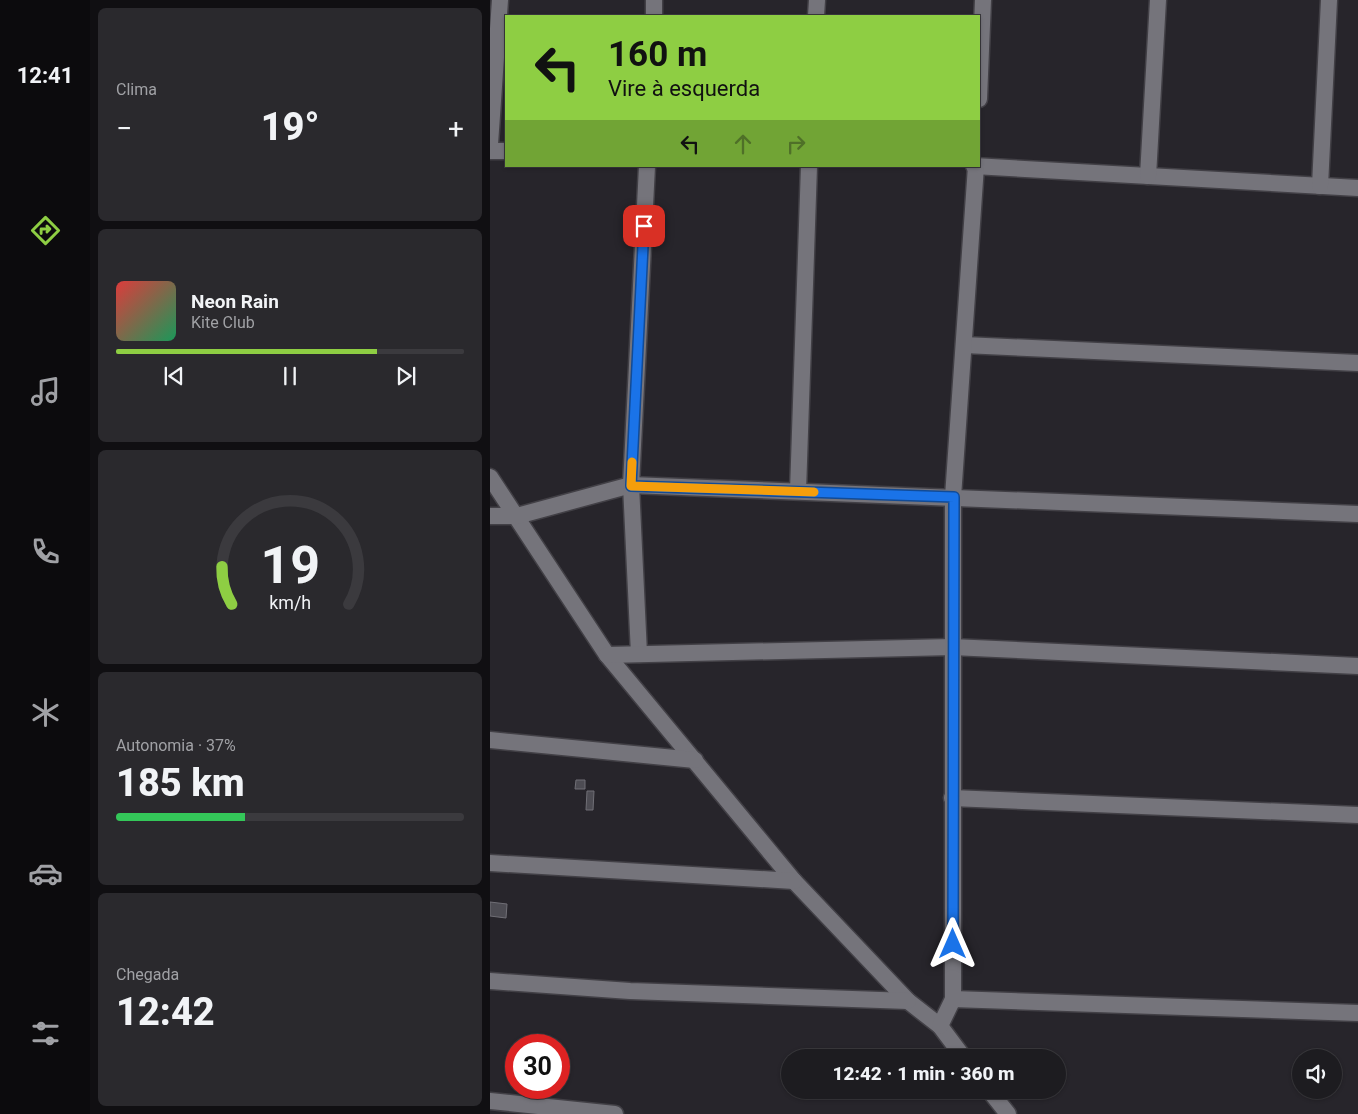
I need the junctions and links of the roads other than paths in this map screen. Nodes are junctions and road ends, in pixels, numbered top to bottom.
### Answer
1 (500, 0) edge
2 (654, 0) edge
3 (817, 0) edge
4 (983, 0) edge
5 (1158, 0) edge
6 (1330, 0) edge
7 (654, 15) edge
8 (816, 15) edge
9 (980, 74) edge
10 (490, 144) edge
11 (490, 151) edge
12 (505, 152) edge
13 (980, 166) edge
14 (646, 167) edge
15 (809, 167) edge
16 (975, 167) edge
17 (1148, 176) junction
18 (1320, 186) junction
19 (1358, 188) edge
20 (964, 345) junction
21 (1358, 363) edge
22 (490, 477) edge
23 (631, 486) junction
24 (798, 491) junction
25 (954, 497) junction
26 (1358, 514) edge
27 (490, 516) edge
28 (517, 516) junction
29 (952, 647) junction
30 (639, 654) junction
31 (607, 655) junction
32 (1358, 666) edge
33 (490, 740) edge
34 (694, 760) junction
35 (952, 798) junction
36 (1358, 815) edge
37 (490, 863) edge
38 (794, 881) junction
39 (490, 981) edge
40 (953, 998) junction
41 (908, 1001) junction
42 (1358, 1013) edge
43 (940, 1026) junction
44 (957, 1049) edge
45 (997, 1099) edge
46 (490, 1101) edge
47 (605, 1113) edge
48 (1008, 1114) edge

1 - 10 street
2 - 7 street
3 - 8 street
4 - 9 street
5 - 17 street
6 - 18 street
11 - 12 street
13 - 17 street
14 - 23 street
15 - 24 street
16 - 20 street
17 - 18 street
18 - 19 street
20 - 21 street
20 - 25 street
22 - 28 street
23 - 24 street
23 - 28 street
23 - 30 street
24 - 25 street
25 - 26 street
25 - 29 street
27 - 28 street
28 - 31 street
29 - 30 street
29 - 32 street
29 - 35 street
30 - 31 street
31 - 34 street
33 - 34 street
34 - 38 street
35 - 36 street
35 - 40 street
37 - 38 street
38 - 41 street
39 - 41 street
40 - 42 street
40 - 43 street
41 - 43 street
43 - 44 street
45 - 48 street
46 - 47 street

